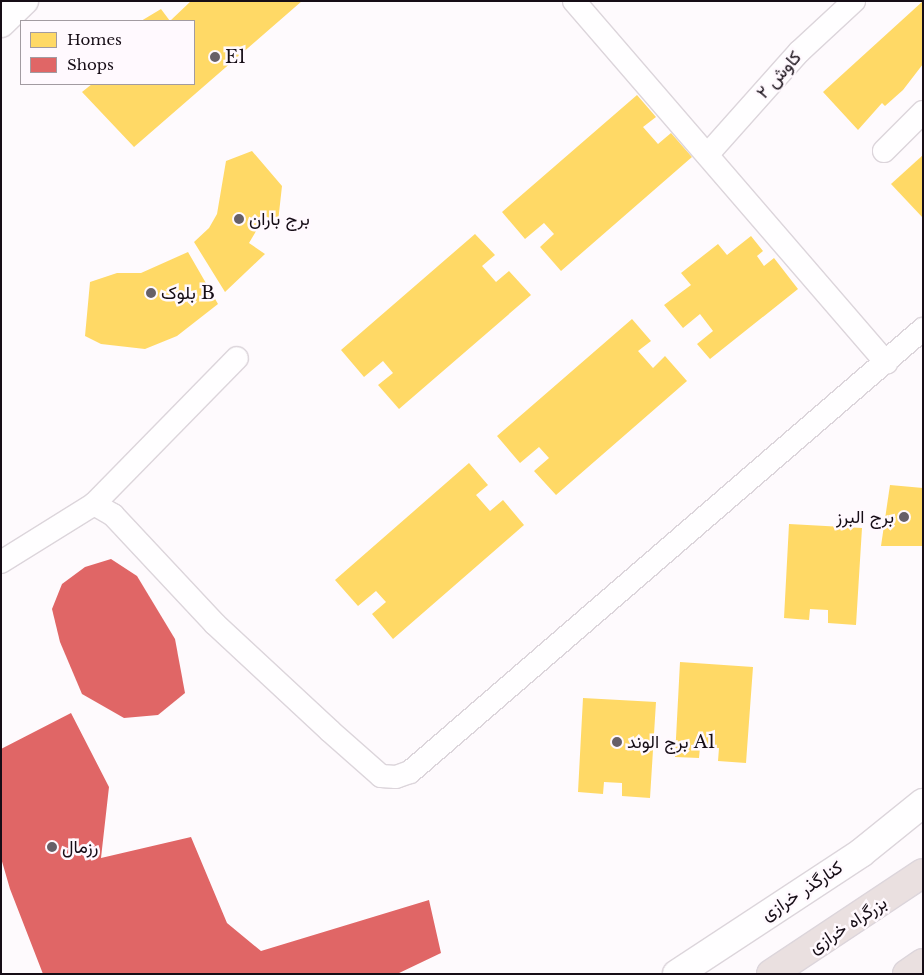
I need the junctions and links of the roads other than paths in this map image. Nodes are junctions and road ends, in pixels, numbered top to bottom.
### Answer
1 (24, 1) edge
2 (574, 1) edge
3 (854, 1) edge
4 (1, 23) edge
5 (923, 112) edge
6 (884, 150) dead end
7 (708, 154) junction
8 (923, 329) edge
9 (237, 358) dead end
10 (886, 363) junction
11 (94, 504) junction
12 (1, 562) edge
13 (923, 803) edge
14 (923, 873) edge
15 (923, 963) edge
16 (677, 974) edge
17 (771, 974) edge
18 (907, 974) edge

1 - 4 street
2 - 7 street
3 - 7 street, کاوش ۲
5 - 6 street
7 - 10 street
8 - 10 street
9 - 11 street
10 - 11 street
11 - 12 street
13 - 16 street, کنارگذر خرازی
14 - 17 highway, بزرگراه خرازی
15 - 18 highway

